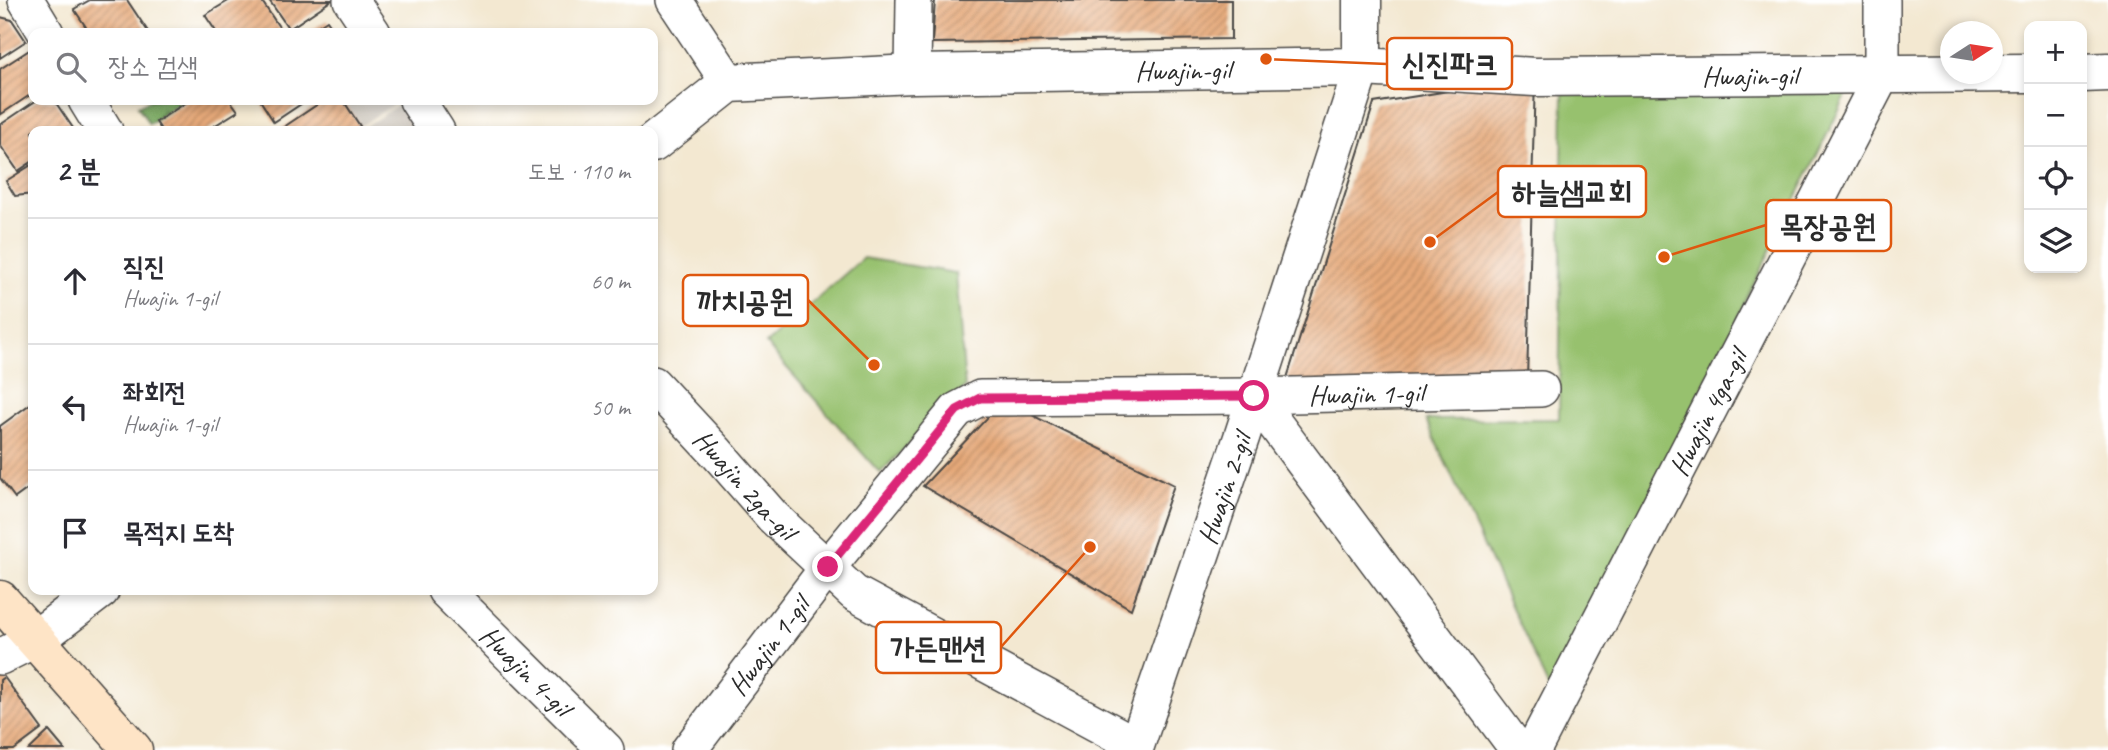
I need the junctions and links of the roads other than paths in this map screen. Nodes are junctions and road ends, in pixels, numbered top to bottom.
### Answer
1 (26, 0) edge
2 (351, 0) edge
3 (674, 0) edge
4 (914, 0) edge
5 (1362, 0) edge
6 (1882, 0) edge
7 (43, 28) edge
8 (370, 28) edge
9 (1362, 67) junction
10 (2108, 72) edge
11 (2087, 73) edge
12 (913, 74) junction
13 (2024, 74) edge
14 (1882, 75) junction
15 (729, 83) junction
16 (89, 105) edge
17 (420, 105) edge
18 (102, 126) edge
19 (434, 126) edge
20 (658, 139) edge
21 (658, 389) edge
22 (1541, 389) dead end
23 (1254, 396) junction
24 (828, 567) junction
25 (93, 595) edge
26 (450, 595) edge
27 (0, 600) edge
28 (36, 639) junction
29 (0, 657) edge
30 (1136, 748) edge
31 (133, 750) edge
32 (606, 750) edge
33 (689, 750) edge
34 (1518, 750) edge
35 (1533, 750) edge

1 - 7 street
2 - 8 street
3 - 15 street
4 - 12 street
5 - 9 street
6 - 14 street
9 - 12 street, Hwajin-gil
9 - 14 street, Hwajin-gil
9 - 23 street, Hwajin 2-gil
10 - 11 street
12 - 15 street, Hwajin-gil
13 - 14 street, Hwajin-gil
14 - 35 street, Hwajin 4ga-gil
15 - 20 street
16 - 18 street
17 - 19 street
21 - 24 street, Hwajin 2ga-gil
22 - 23 street, Hwajin 1-gil
23 - 24 street, Hwajin 1-gil
23 - 30 street, Hwajin 2-gil
23 - 34 street
24 - 30 street, Hwajin 2ga-gil
24 - 33 street, Hwajin 1-gil
25 - 28 street
26 - 32 street, Hwajin 4-gil
27 - 28 main road
28 - 29 street
28 - 31 main road

